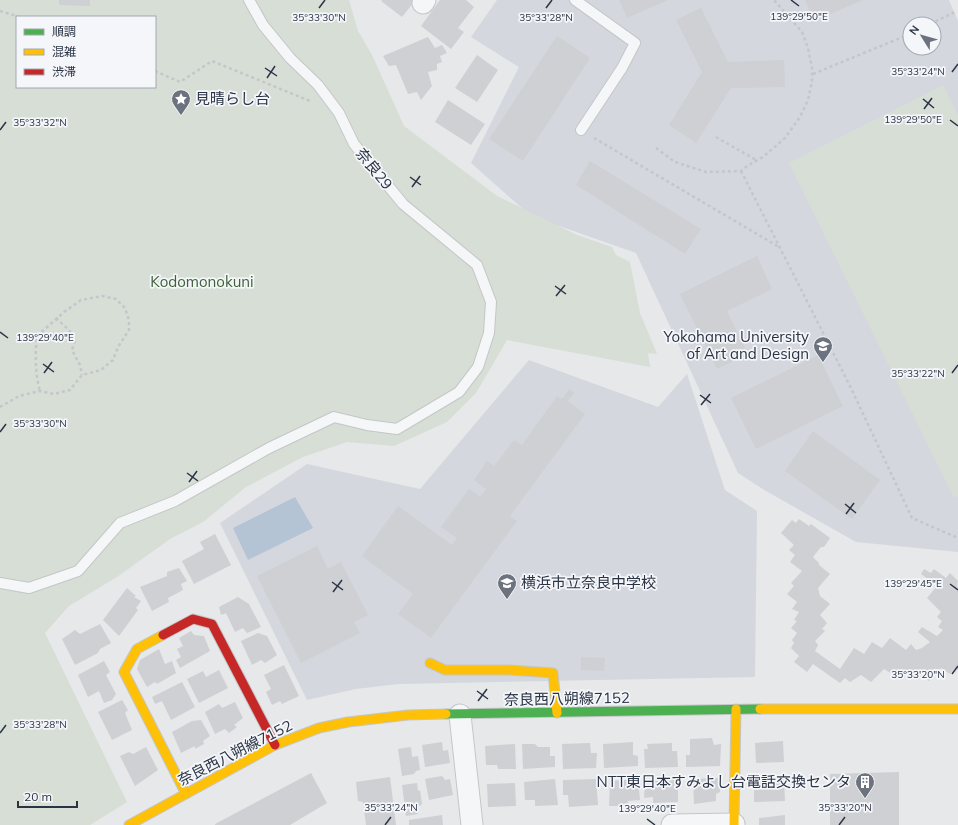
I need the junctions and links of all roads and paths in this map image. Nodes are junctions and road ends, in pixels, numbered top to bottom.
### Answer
1 (249, 0) edge
2 (575, 0) edge
3 (774, 0) edge
4 (0, 11) edge
5 (957, 11) dead end
6 (17, 16) edge
7 (942, 18) edge
8 (902, 37) edge
9 (156, 71) edge
10 (812, 74) junction
11 (310, 101) dead end
12 (581, 130) joint
13 (716, 137) dead end
14 (656, 148) dead end
15 (756, 160) junction
16 (741, 171) junction
17 (780, 247) junction
18 (56, 318) junction
19 (82, 375) junction
20 (40, 390) junction
21 (0, 407) edge
22 (958, 538) edge
23 (0, 583) edge
24 (430, 663) dead end
25 (736, 709) junction
26 (958, 709) edge
27 (557, 713) junction
28 (460, 715) junction
29 (275, 745) junction
30 (186, 794) junction
31 (734, 824) edge
32 (129, 825) edge
33 (472, 825) edge
34 (672, 825) edge

1 - 23 lane, 奈良29
2 - 12 lane
3 - 10 path
4 - 6 path
5 - 7 path
8 - 10 path
9 - 11 path
10 - 15 path
12 - 17 path
13 - 15 path
14 - 16 path
15 - 16 path
16 - 17 path
17 - 22 path
18 - 19 path
18 - 19 path
18 - 20 path
19 - 20 path
20 - 21 path
24 - 27 street
25 - 26 street, 奈良西八朔線7152
25 - 27 street, 奈良西八朔線7152
25 - 31 street
27 - 28 street, 奈良西八朔線7152
28 - 29 street, 奈良西八朔線7152
28 - 33 street
29 - 30 street, 奈良西八朔線7152
29 - 30 street
30 - 32 street, 奈良西八朔線7152
31 - 34 street

